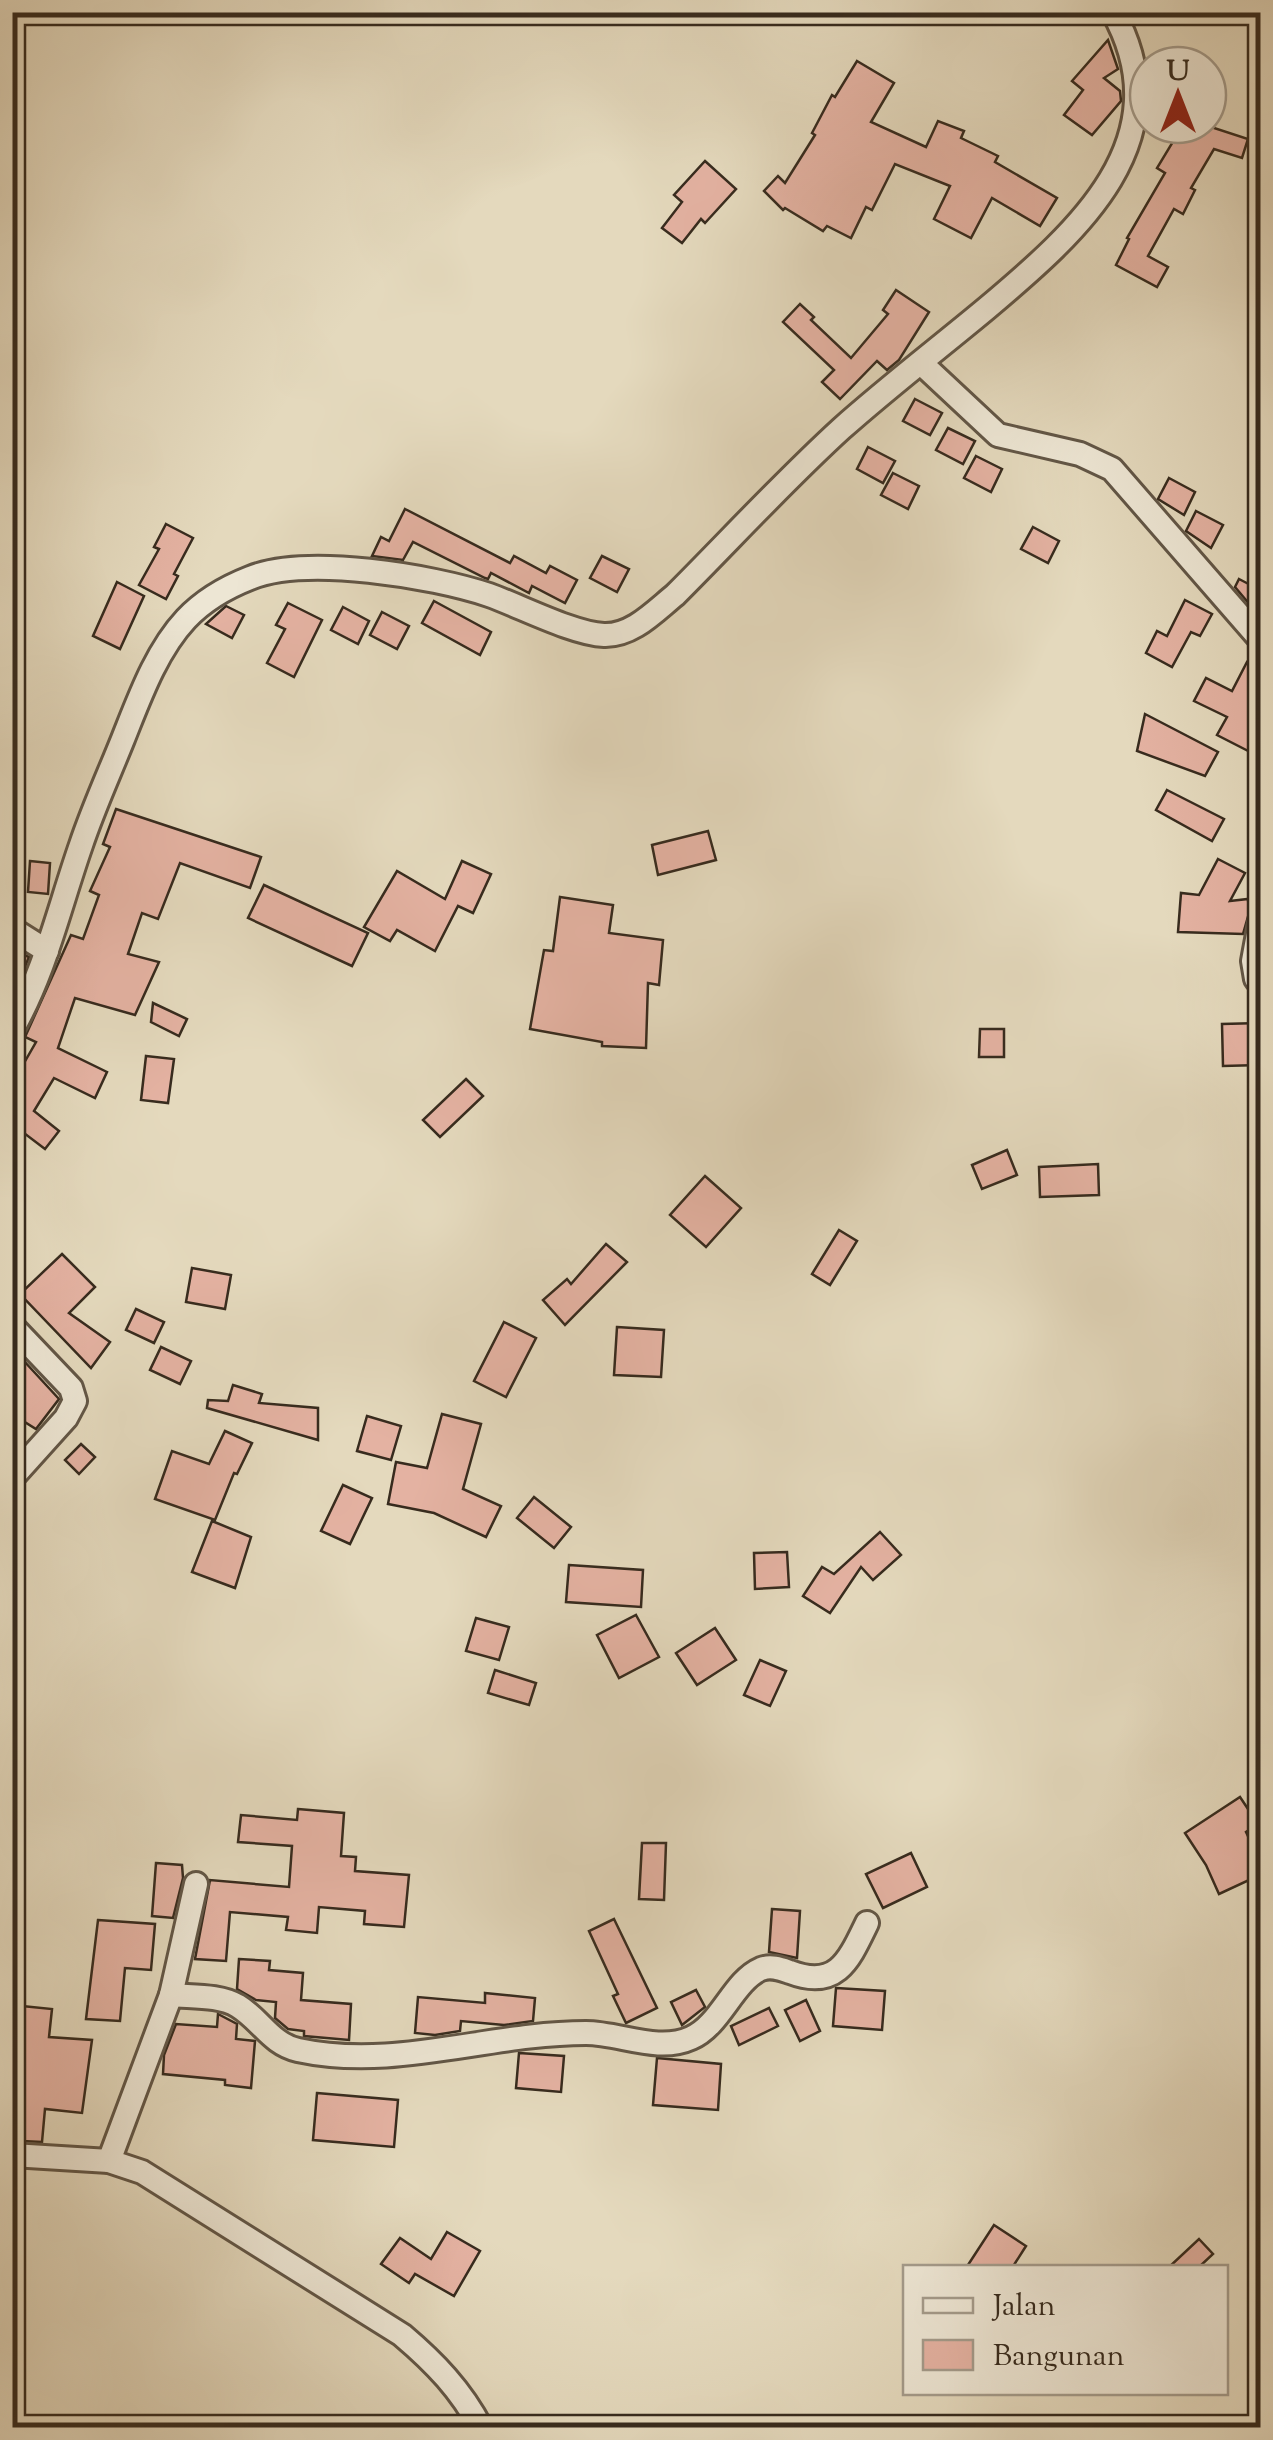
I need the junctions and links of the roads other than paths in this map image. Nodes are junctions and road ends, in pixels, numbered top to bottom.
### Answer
1 (1113, 12) edge
2 (922, 362) junction
3 (1260, 639) edge
4 (1260, 923) edge
5 (12, 930) edge
6 (47, 951) junction
7 (1260, 983) edge
8 (12, 1030) edge
9 (12, 1326) edge
10 (12, 1478) edge
11 (196, 1884) dead end
12 (867, 1924) dead end
13 (171, 1994) junction
14 (12, 2155) edge
15 (109, 2162) junction
16 (481, 2428) edge

1 - 2 street
2 - 3 street
2 - 6 street
4 - 7 street
5 - 6 street
6 - 8 street
9 - 10 street
11 - 13 street
12 - 13 street
13 - 15 street
14 - 15 street
15 - 16 street

